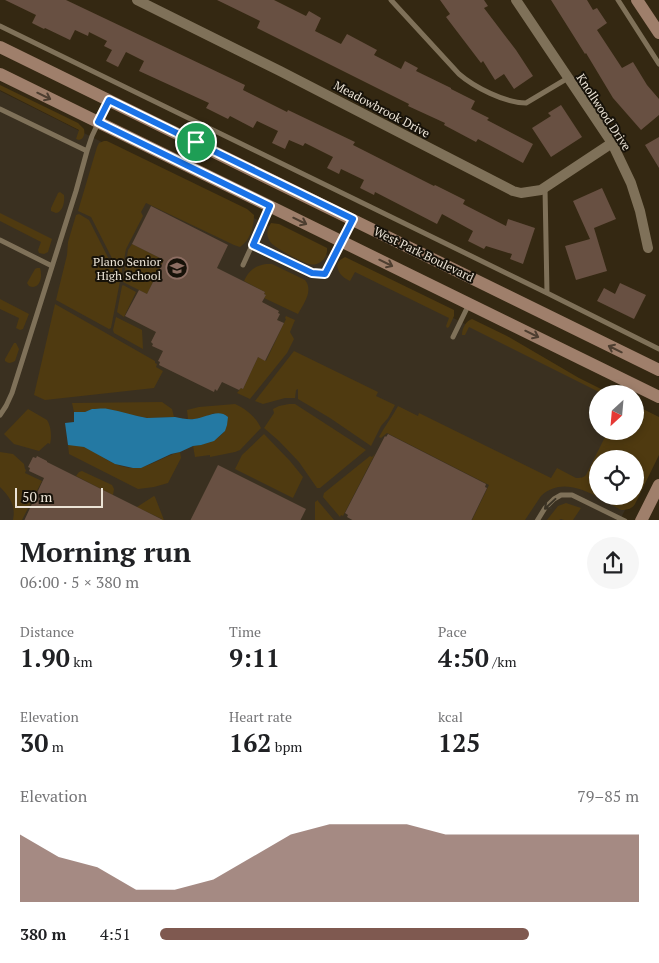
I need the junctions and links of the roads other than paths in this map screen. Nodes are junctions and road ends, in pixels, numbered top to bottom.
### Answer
1 (137, 0) edge
2 (391, 0) edge
3 (516, 0) edge
4 (618, 0) edge
5 (637, 0) edge
6 (0, 26) edge
7 (659, 32) edge
8 (0, 46) edge
9 (659, 64) edge
10 (0, 74) edge
11 (568, 78) junction
12 (109, 100) junction
13 (0, 109) edge
14 (98, 122) junction
15 (612, 143) junction
16 (87, 151) junction
17 (545, 188) junction
18 (270, 206) junction
19 (353, 219) junction
20 (0, 240) edge
21 (342, 242) junction
22 (253, 245) junction
23 (648, 248) dead end
24 (243, 265) dead end
25 (52, 266) junction
26 (547, 293) junction
27 (470, 304) junction
28 (453, 337) dead end
29 (659, 349) edge
30 (659, 370) edge
31 (659, 397) edge
32 (0, 403) edge
33 (6, 406) junction
34 (0, 415) edge
35 (659, 485) edge
36 (537, 520) edge
37 (625, 520) edge
38 (641, 520) edge

1 - 17 street, Meadowbrook Drive
2 - 11 lane
3 - 11 street, Knollwood Drive
4 - 9 lane
5 - 7 main road
6 - 26 lane
8 - 12 main road, West Park Boulevard
10 -> 14 main road, West Park Boulevard
11 - 15 street, Knollwood Drive
12 - 14 lane
12 - 19 main road, West Park Boulevard
13 - 16 lane
14 - 16 lane
14 - 18 main road, West Park Boulevard
15 - 17 street, Meadowbrook Drive
15 - 23 street, Knollwood Drive
16 - 25 lane
17 - 26 lane
18 -> 21 main road, West Park Boulevard
18 - 22 lane
19 - 21 lane
30 -> 19 main road, West Park Boulevard
20 - 25 lane
21 - 22 lane
21 -> 27 main road, West Park Boulevard
22 - 24 lane
25 - 33 lane
26 - 29 lane
27 - 28 lane
27 -> 31 main road, West Park Boulevard
32 - 33 lane
33 - 34 lane
35 - 38 main road
37 -> 36 lane

